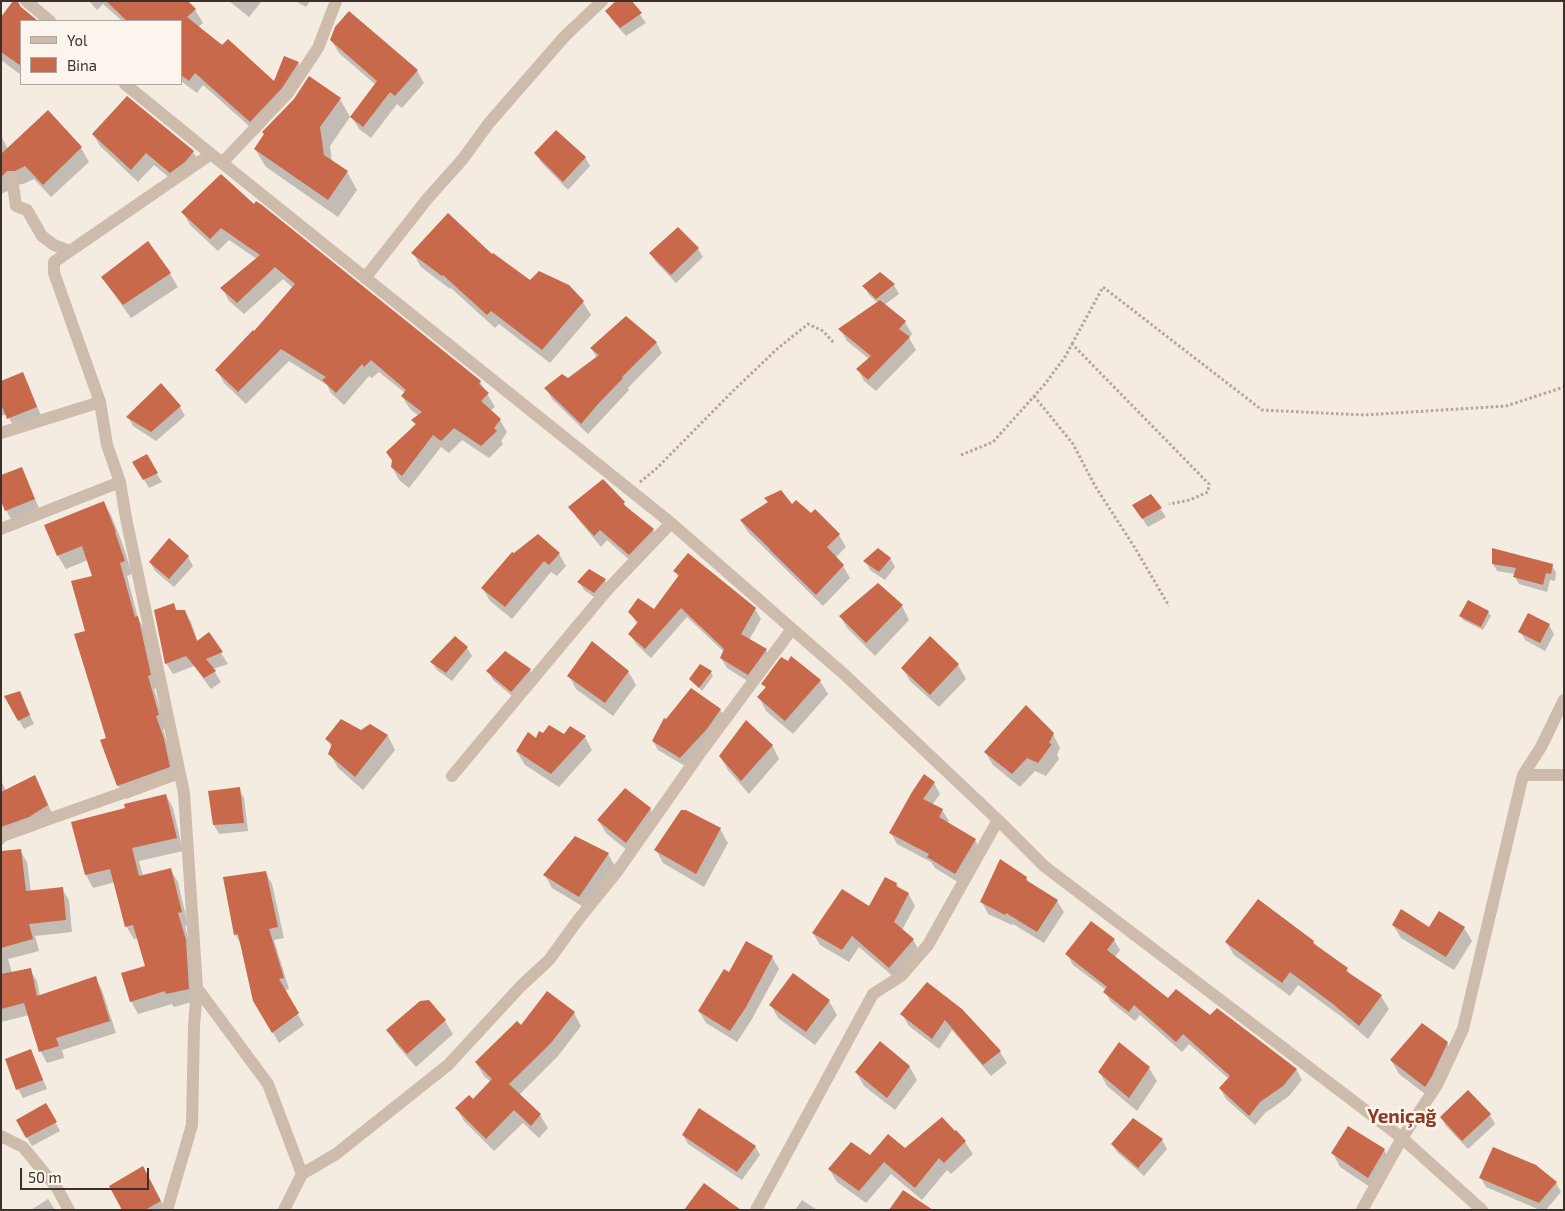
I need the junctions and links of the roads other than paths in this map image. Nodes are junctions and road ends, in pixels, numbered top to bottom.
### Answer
1 (26, 1) edge
2 (336, 1) edge
3 (602, 1) edge
4 (49, 20) edge
5 (126, 85) edge
6 (211, 154) junction
7 (222, 163) junction
8 (12, 178) dead end
9 (70, 251) junction
10 (365, 278) junction
11 (100, 402) junction
12 (1, 433) edge
13 (120, 482) junction
14 (671, 523) junction
15 (1, 530) edge
16 (792, 629) junction
17 (1564, 700) edge
18 (179, 773) junction
19 (1523, 775) junction
20 (1564, 775) edge
21 (452, 776) dead end
22 (998, 820) junction
23 (1, 836) edge
24 (197, 988) junction
25 (1, 1136) edge
26 (1402, 1138) junction
27 (302, 1174) junction
28 (69, 1210) edge
29 (167, 1210) edge
30 (284, 1210) edge
31 (756, 1210) edge
32 (1362, 1210) edge
33 (1482, 1210) edge

1 - 4 street
2 - 7 street
3 - 10 street
5 - 6 street
6 - 7 street
6 - 9 street
7 - 10 street
8 - 9 street
9 - 11 street
10 - 14 street
11 - 12 street
11 - 13 street
13 - 15 street
13 - 18 street
14 - 16 street
14 - 21 street
16 - 22 street
16 - 27 street
17 - 19 street
18 - 23 street
18 - 24 street
19 - 20 street
19 - 26 street
22 - 26 street
22 - 31 street
24 - 27 street
24 - 29 street
25 - 28 street
26 - 32 street
26 - 33 street
27 - 30 street

